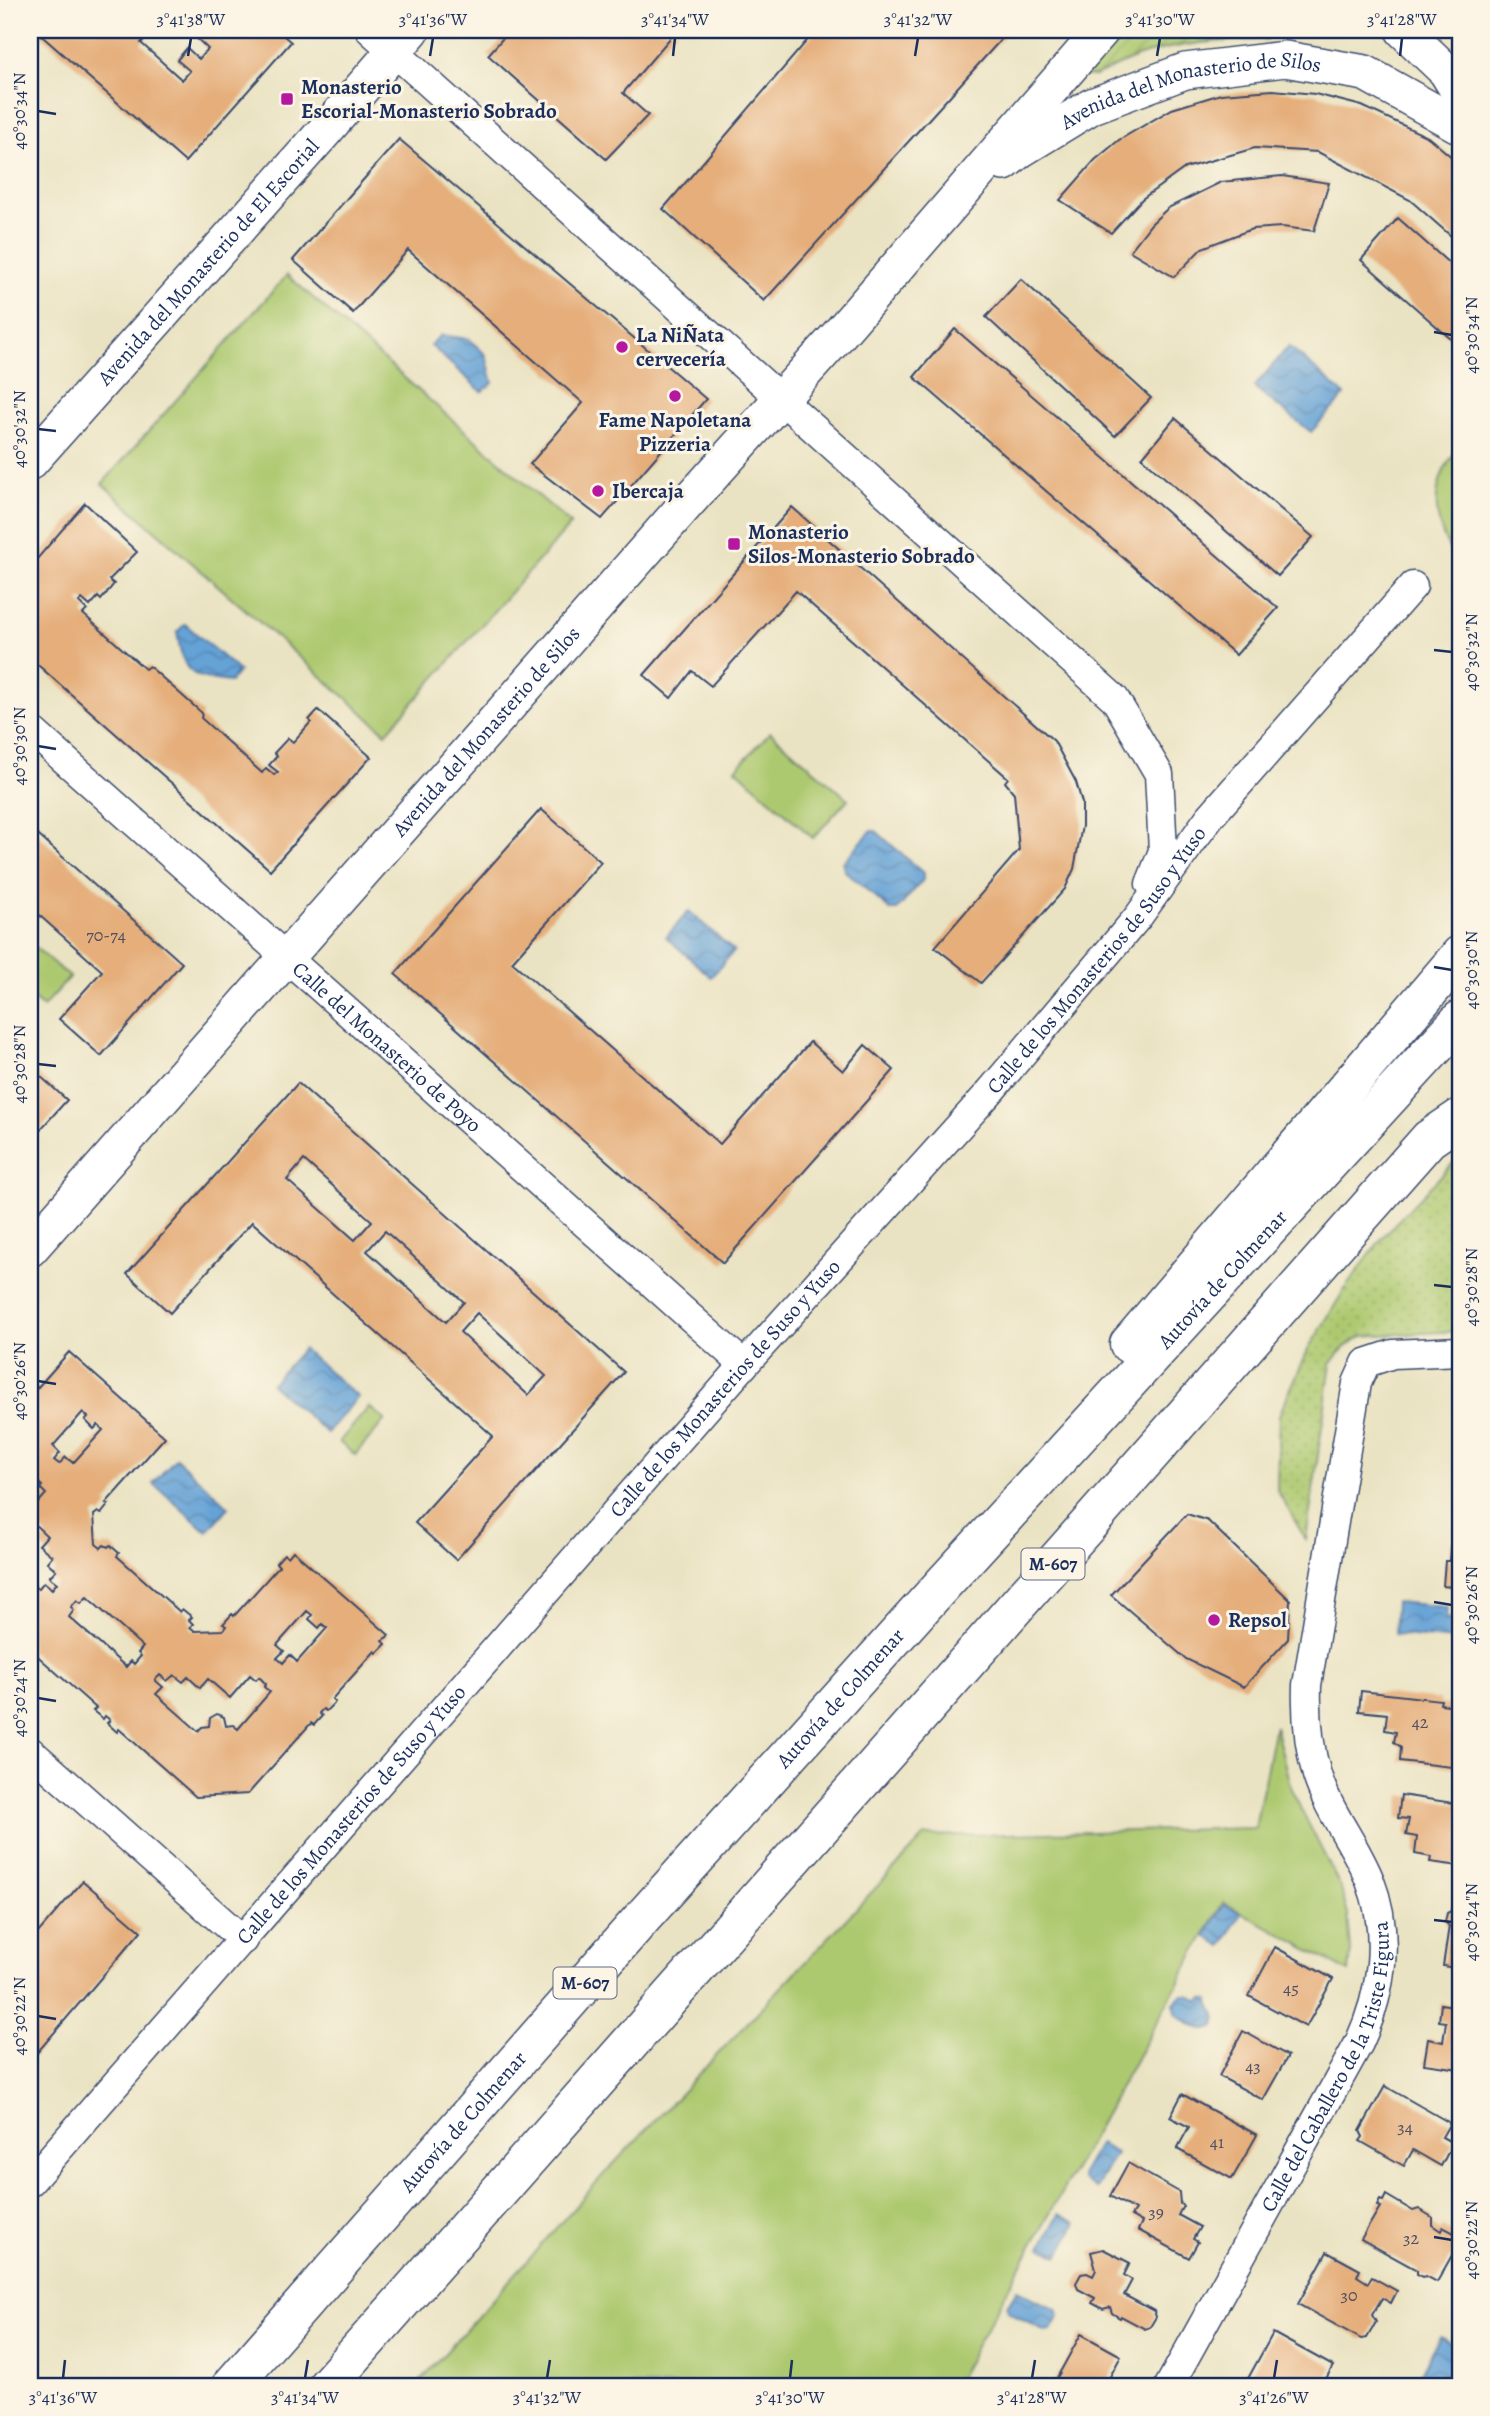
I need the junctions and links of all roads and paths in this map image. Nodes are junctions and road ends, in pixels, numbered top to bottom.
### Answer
1 (1102, 30) edge
2 (1419, 35) edge
3 (391, 37) edge
4 (1455, 74) edge
5 (1460, 125) edge
6 (942, 214) junction
7 (781, 400) junction
8 (30, 462) edge
9 (1413, 586) dead end
10 (30, 729) edge
11 (1138, 917) junction
12 (1460, 955) edge
13 (287, 958) junction
14 (1460, 1020) edge
15 (1460, 1104) edge
16 (1460, 1118) edge
17 (1429, 1139) junction
18 (30, 1249) edge
19 (1460, 1350) edge
20 (744, 1365) junction
21 (943, 1584) junction
22 (30, 1751) edge
23 (243, 1940) junction
24 (30, 2182) edge
25 (231, 2386) edge
26 (327, 2386) edge
27 (1169, 2386) edge

1 - 6 street, Avenida del Monasterio de Silos
2 - 4 street
3 - 7 street
3 - 8 street, Avenida del Monasterio de El Escorial
5 - 6 street, Avenida del Monasterio de Silos
6 - 7 street, Avenida del Monasterio de Silos
7 - 11 street
7 - 13 street, Avenida del Monasterio de Silos
9 - 11 street, Calle de los Monasterios de Suso y Yuso
10 - 13 street, Calle del Monasterio de Poyo
11 - 20 street, Calle de los Monasterios de Suso y Yuso
12 - 21 highway
13 - 18 street, Avenida del Monasterio de Silos
13 - 20 street, Calle del Monasterio de Poyo
14 - 21 highway, Autovía de Colmenar / M-607
15 - 17 highway, M-607
16 - 17 highway
17 - 26 highway, M-607
19 - 27 street, Calle del Caballero de la Triste Figura
20 - 23 street, Calle de los Monasterios de Suso y Yuso
21 - 25 highway, Autovía de Colmenar / M-607
22 - 23 street
23 - 24 street, Calle de los Monasterios de Suso y Yuso

